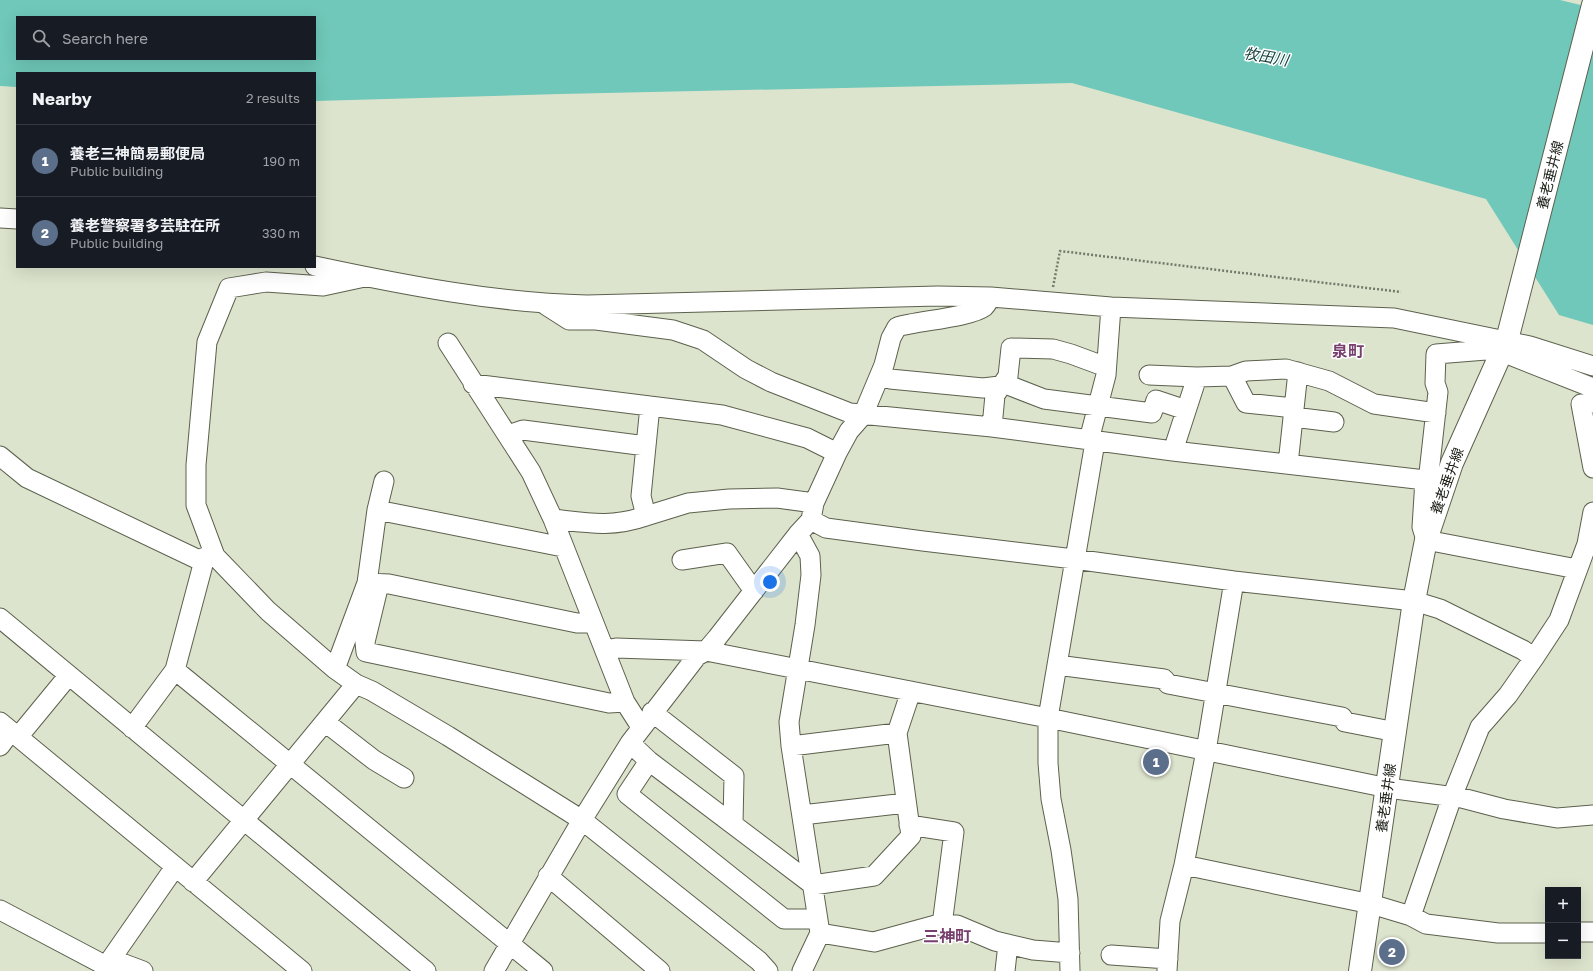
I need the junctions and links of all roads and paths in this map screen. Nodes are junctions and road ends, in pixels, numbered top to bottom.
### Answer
1 (1593, 5) edge
2 (0, 218) edge
3 (16, 219) edge
4 (316, 266) edge
5 (365, 277) junction
6 (1401, 292) dead end
7 (991, 297) junction
8 (1049, 302) junction
9 (544, 304) junction
10 (1111, 307) junction
11 (448, 343) dead end
12 (1505, 346) junction
13 (1106, 366) junction
14 (1593, 366) edge
15 (1298, 372) junction
16 (1148, 375) dead end
17 (1197, 376) junction
18 (1232, 376) junction
19 (890, 379) dead end
20 (473, 384) junction
21 (1000, 386) junction
22 (1593, 388) edge
23 (1593, 403) edge
24 (650, 406) junction
25 (1096, 407) junction
26 (1186, 410) junction
27 (1293, 412) junction
28 (1436, 413) junction
29 (863, 415) junction
30 (1334, 422) dead end
31 (992, 427) junction
32 (508, 435) junction
33 (1092, 441) junction
34 (646, 446) junction
35 (1173, 452) junction
36 (837, 453) junction
37 (0, 456) edge
38 (1288, 464) junction
39 (1593, 468) edge
40 (384, 480) dead end
41 (1425, 480) junction
42 (377, 510) junction
43 (813, 512) junction
44 (1593, 512) edge
45 (646, 516) junction
46 (553, 519) junction
47 (798, 534) junction
48 (1426, 540) junction
49 (563, 547) junction
50 (210, 557) junction
51 (1074, 559) junction
52 (682, 560) dead end
53 (1576, 569) junction
54 (1234, 581) junction
55 (373, 583) junction
56 (754, 591) junction
57 (1414, 601) junction
58 (0, 618) edge
59 (593, 623) junction
60 (605, 650) junction
61 (706, 651) junction
62 (1534, 658) junction
63 (1057, 665) junction
64 (798, 669) junction
65 (175, 670) junction
66 (335, 670) junction
67 (69, 675) junction
68 (356, 684) junction
69 (911, 691) junction
70 (1216, 692) junction
71 (625, 702) junction
72 (652, 712) junction
73 (1048, 718) junction
74 (325, 722) junction
75 (641, 727) junction
76 (132, 728) junction
77 (1396, 732) junction
78 (897, 733) junction
79 (7, 734) edge
80 (630, 743) junction
81 (791, 746) junction
82 (1206, 751) junction
83 (649, 761) junction
84 (291, 763) junction
85 (404, 778) dead end
86 (1388, 788) junction
87 (1452, 797) junction
88 (906, 802) junction
89 (802, 815) junction
90 (1593, 815) edge
91 (243, 820) junction
92 (582, 820) junction
93 (733, 824) junction
94 (909, 825) junction
95 (1184, 864) junction
96 (175, 867) junction
97 (548, 876) junction
98 (193, 882) junction
99 (813, 885) junction
100 (1371, 904) junction
101 (0, 910) edge
102 (1411, 916) junction
103 (942, 925) junction
104 (819, 926) junction
105 (1581, 932) edge
106 (1593, 932) edge
107 (1545, 933) edge
108 (510, 943) junction
109 (1008, 944) junction
110 (1111, 955) dead end
111 (1070, 962) edge
112 (108, 965) edge
113 (1167, 965) edge
114 (143, 971) edge
115 (302, 971) edge
116 (426, 971) edge
117 (494, 971) edge
118 (543, 971) edge
119 (660, 971) edge
120 (768, 971) edge
121 (802, 971) edge
122 (1005, 971) edge
123 (1360, 971) edge

1 - 12 main road, 養老垂井線
2 - 3 street
4 - 5 street
5 - 9 street
5 - 50 street
6 - 8 path
7 - 8 street
7 - 9 street
7 - 29 street
8 - 10 street
9 - 29 street
10 - 12 street
10 - 13 street
11 - 20 street
12 - 14 street
12 - 22 street
12 - 28 street
12 - 48 main road, 養老垂井線
13 - 21 street
13 - 25 street
15 - 18 street
15 - 27 street
15 - 28 street
16 - 17 street
17 - 18 street
17 - 26 street
18 - 27 street
19 - 21 street
20 - 24 street
20 - 32 street
21 - 25 street
21 - 31 street
23 - 39 street
24 - 34 street
24 - 36 street
25 - 26 street
25 - 33 street
26 - 35 street
27 - 30 street
27 - 38 street
28 - 41 street
29 - 31 street
29 - 36 street
31 - 33 street
32 - 34 street
32 - 46 street
33 - 35 street
33 - 51 street
34 - 45 street
35 - 38 street
36 - 43 street
37 - 50 street
38 - 41 street
40 - 42 street
41 - 48 street
42 - 49 street
42 - 55 street
43 - 45 street
43 - 47 street
43 - 51 street
44 - 53 street
45 - 46 street
46 - 49 street
47 - 56 street
47 - 64 street
48 - 53 street
48 - 57 main road, 養老垂井線
49 - 59 street
50 - 65 street
50 - 66 street
51 - 54 street
51 - 63 street
52 - 56 street
53 - 62 street
54 - 57 street
54 - 70 street
55 - 59 street
55 - 66 street
55 - 71 street
56 - 61 street
57 - 62 street
57 - 77 main road, 養老垂井線
58 - 67 street
59 - 60 street
60 - 61 street
60 - 71 street
61 - 64 street
61 - 72 street
62 - 87 street
63 - 70 street
63 - 73 street
64 - 69 street
64 - 81 street
65 - 76 street
65 - 84 street
66 - 68 street
67 - 76 street
67 - 79 street
68 - 74 street
68 - 92 street
69 - 73 street
69 - 78 street
70 - 77 street
70 - 82 street
71 - 75 street
72 - 75 street
72 - 93 street
73 - 82 street
73 - 111 street
74 - 84 street
74 - 85 street
75 - 80 street
76 - 91 street
77 - 86 main road, 養老垂井線
78 - 81 street
78 - 88 street
79 - 96 street
80 - 83 street
80 - 92 street
81 - 89 street
82 - 86 street
82 - 95 street
83 - 93 street
83 - 104 street
84 - 91 street
84 - 108 street
86 - 87 street
86 - 100 main road, 養老垂井線
87 - 90 street
87 - 102 street
88 - 89 street
88 - 94 street
89 - 99 street
91 - 98 street
91 - 116 street
92 - 97 street
92 - 120 street
93 - 99 street
94 - 99 street
94 - 103 street
95 - 100 street
95 - 113 street
96 - 98 street
96 - 112 street
97 - 108 street
97 - 119 street
98 - 115 street
99 - 104 street
100 - 102 street
100 - 123 main road, 養老垂井線
101 - 112 street
102 - 107 street
103 - 104 street
103 - 109 street
104 - 121 street
105 - 106 street
108 - 117 street
108 - 118 street
109 - 111 street
109 - 122 street
110 - 113 street
112 - 114 street

